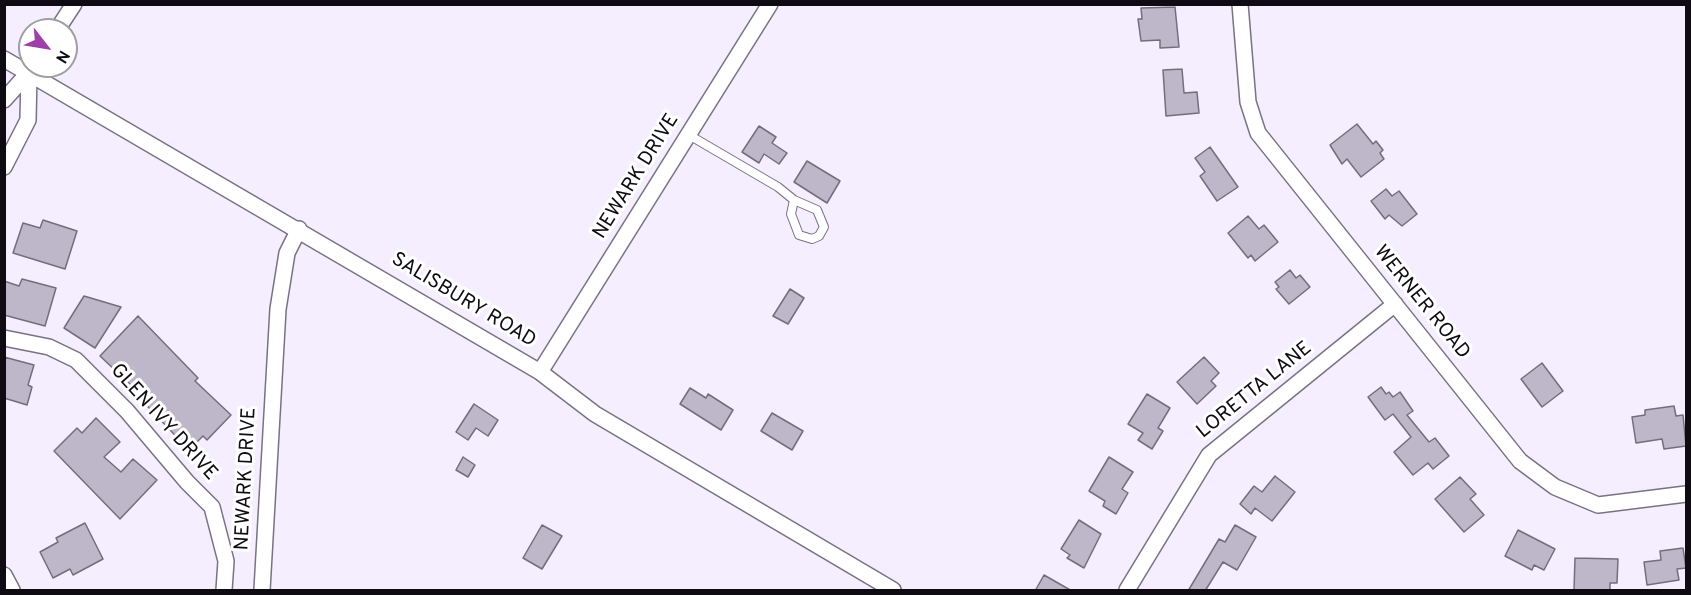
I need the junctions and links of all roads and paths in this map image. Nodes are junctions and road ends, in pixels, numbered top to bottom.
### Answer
1 (74, 4) edge
2 (770, 4) edge
3 (1240, 4) edge
4 (65, 18) edge
5 (23, 78) edge
6 (30, 78) edge
7 (46, 78) edge
8 (4, 100) edge
9 (688, 135) junction
10 (4, 167) edge
11 (794, 200) junction
12 (299, 229) junction
13 (1395, 304) junction
14 (4, 338) edge
15 (540, 372) junction
16 (1686, 494) edge
17 (4, 575) edge
18 (12, 591) edge
19 (224, 591) edge
20 (262, 591) edge
21 (894, 591) edge
22 (1127, 591) edge

1 - 4 street
2 - 9 street, NEWARK DRIVE
3 - 13 street, WERNER ROAD
5 - 8 street
6 - 10 street
7 - 12 street, SALISBURY ROAD
9 - 11 lane
9 - 15 street, NEWARK DRIVE
11 - 11 lane
12 - 15 street, SALISBURY ROAD
12 - 20 street, NEWARK DRIVE
13 - 16 street, WERNER ROAD
13 - 22 street, LORETTA LANE
14 - 19 street, GLEN IVY DRIVE
15 - 21 street, SALISBURY ROAD
17 - 18 street

